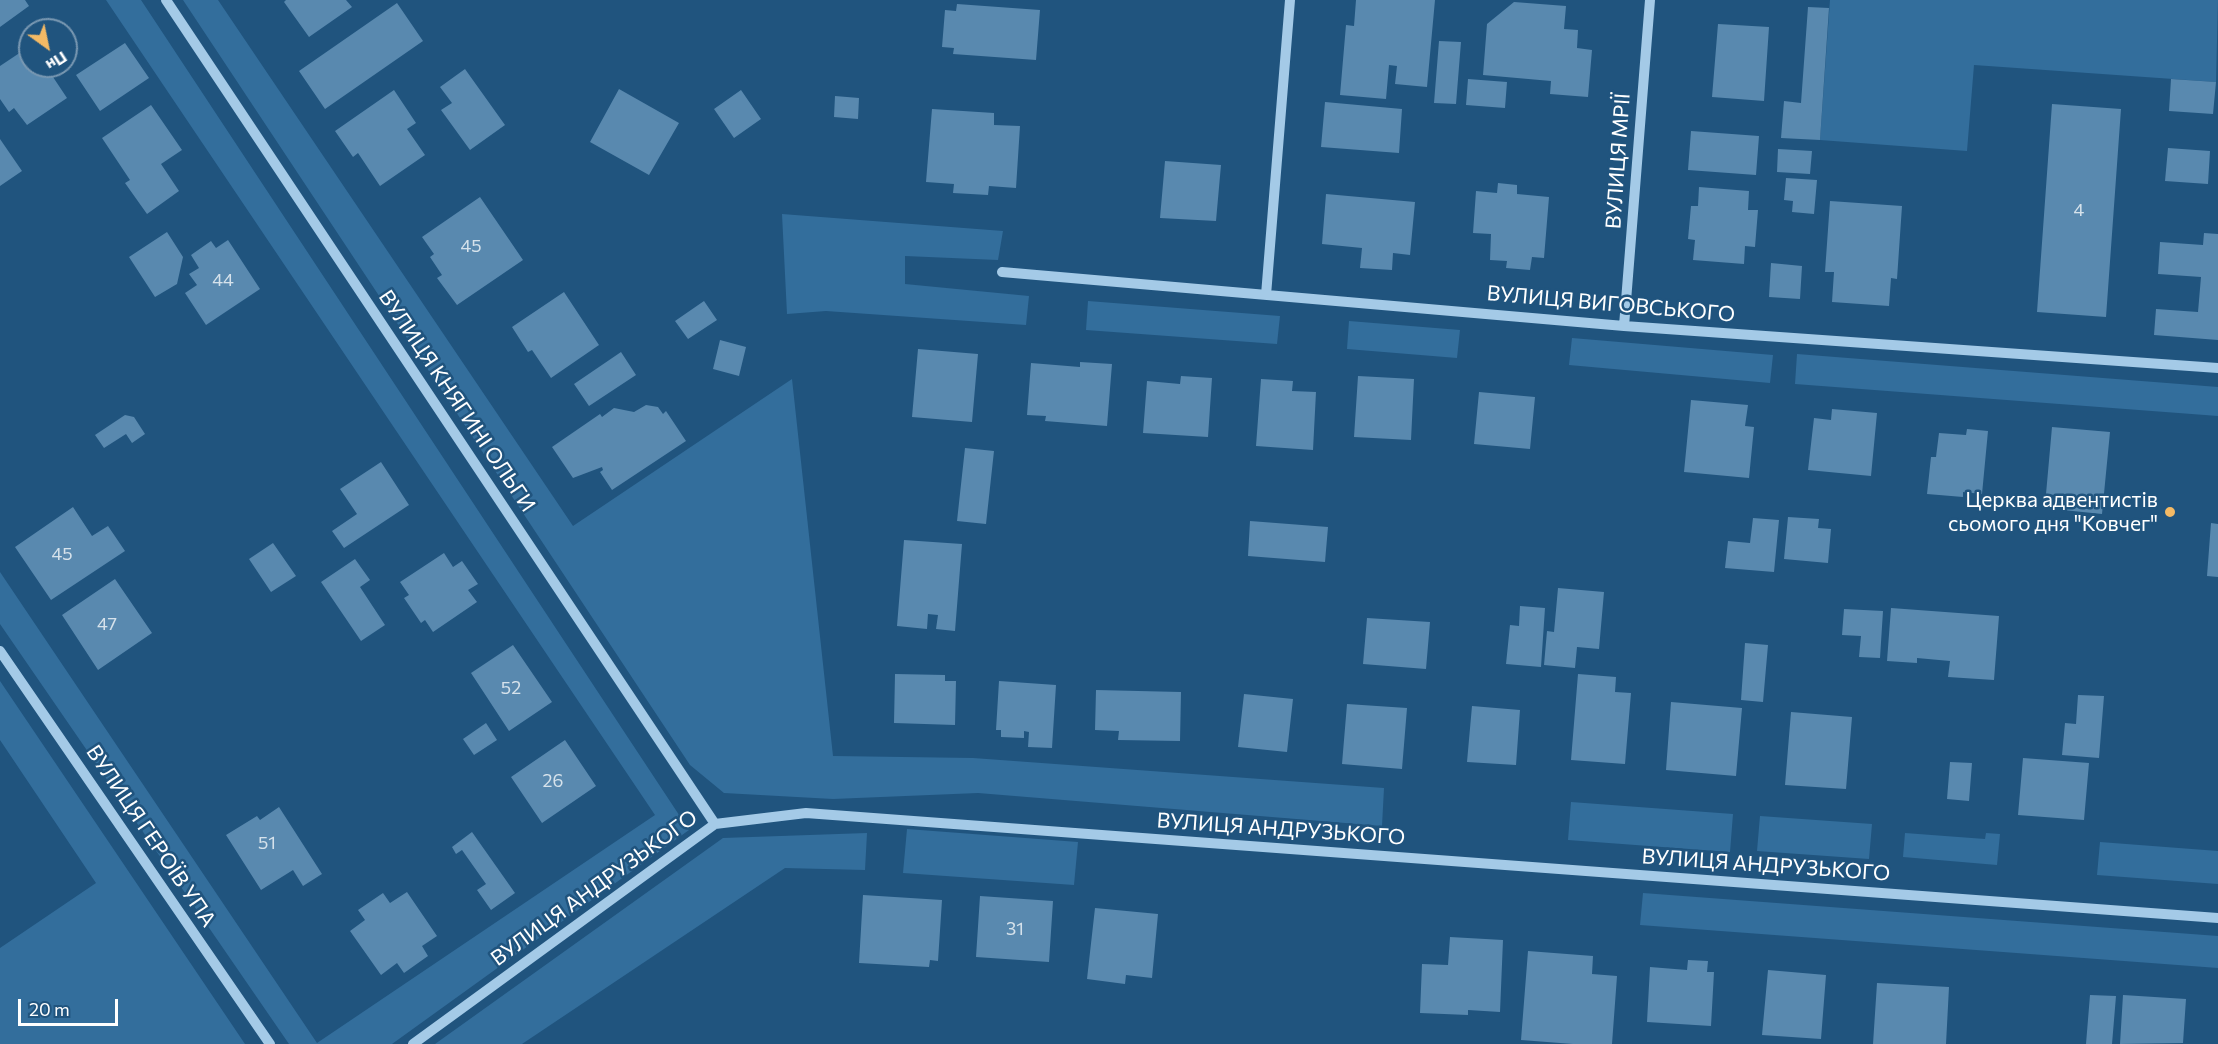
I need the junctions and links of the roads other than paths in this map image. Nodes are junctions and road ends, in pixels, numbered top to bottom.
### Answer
1 (166, 0) edge
2 (1290, 0) edge
3 (1650, 0) edge
4 (1002, 272) dead end
5 (1266, 295) junction
6 (1624, 326) junction
7 (2218, 368) edge
8 (0, 651) edge
9 (715, 824) junction
10 (2218, 918) edge
11 (270, 1044) edge
12 (413, 1044) edge

1 - 9 street, ВУЛИЦЯ КНЯГИНІ ОЛЬГИ
2 - 5 street
3 - 6 street, ВУЛИЦЯ МРІЇ
4 - 5 street, ВУЛИЦЯ ВИГОВСЬКОГО
5 - 6 street, ВУЛИЦЯ ВИГОВСЬКОГО
6 - 7 street, ВУЛИЦЯ ВИГОВСЬКОГО
8 - 11 street, ВУЛИЦЯ ГЕРОЇВ УПА
9 - 10 street, ВУЛИЦЯ АНДРУЗЬКОГО
9 - 12 street, ВУЛИЦЯ АНДРУЗЬКОГО

